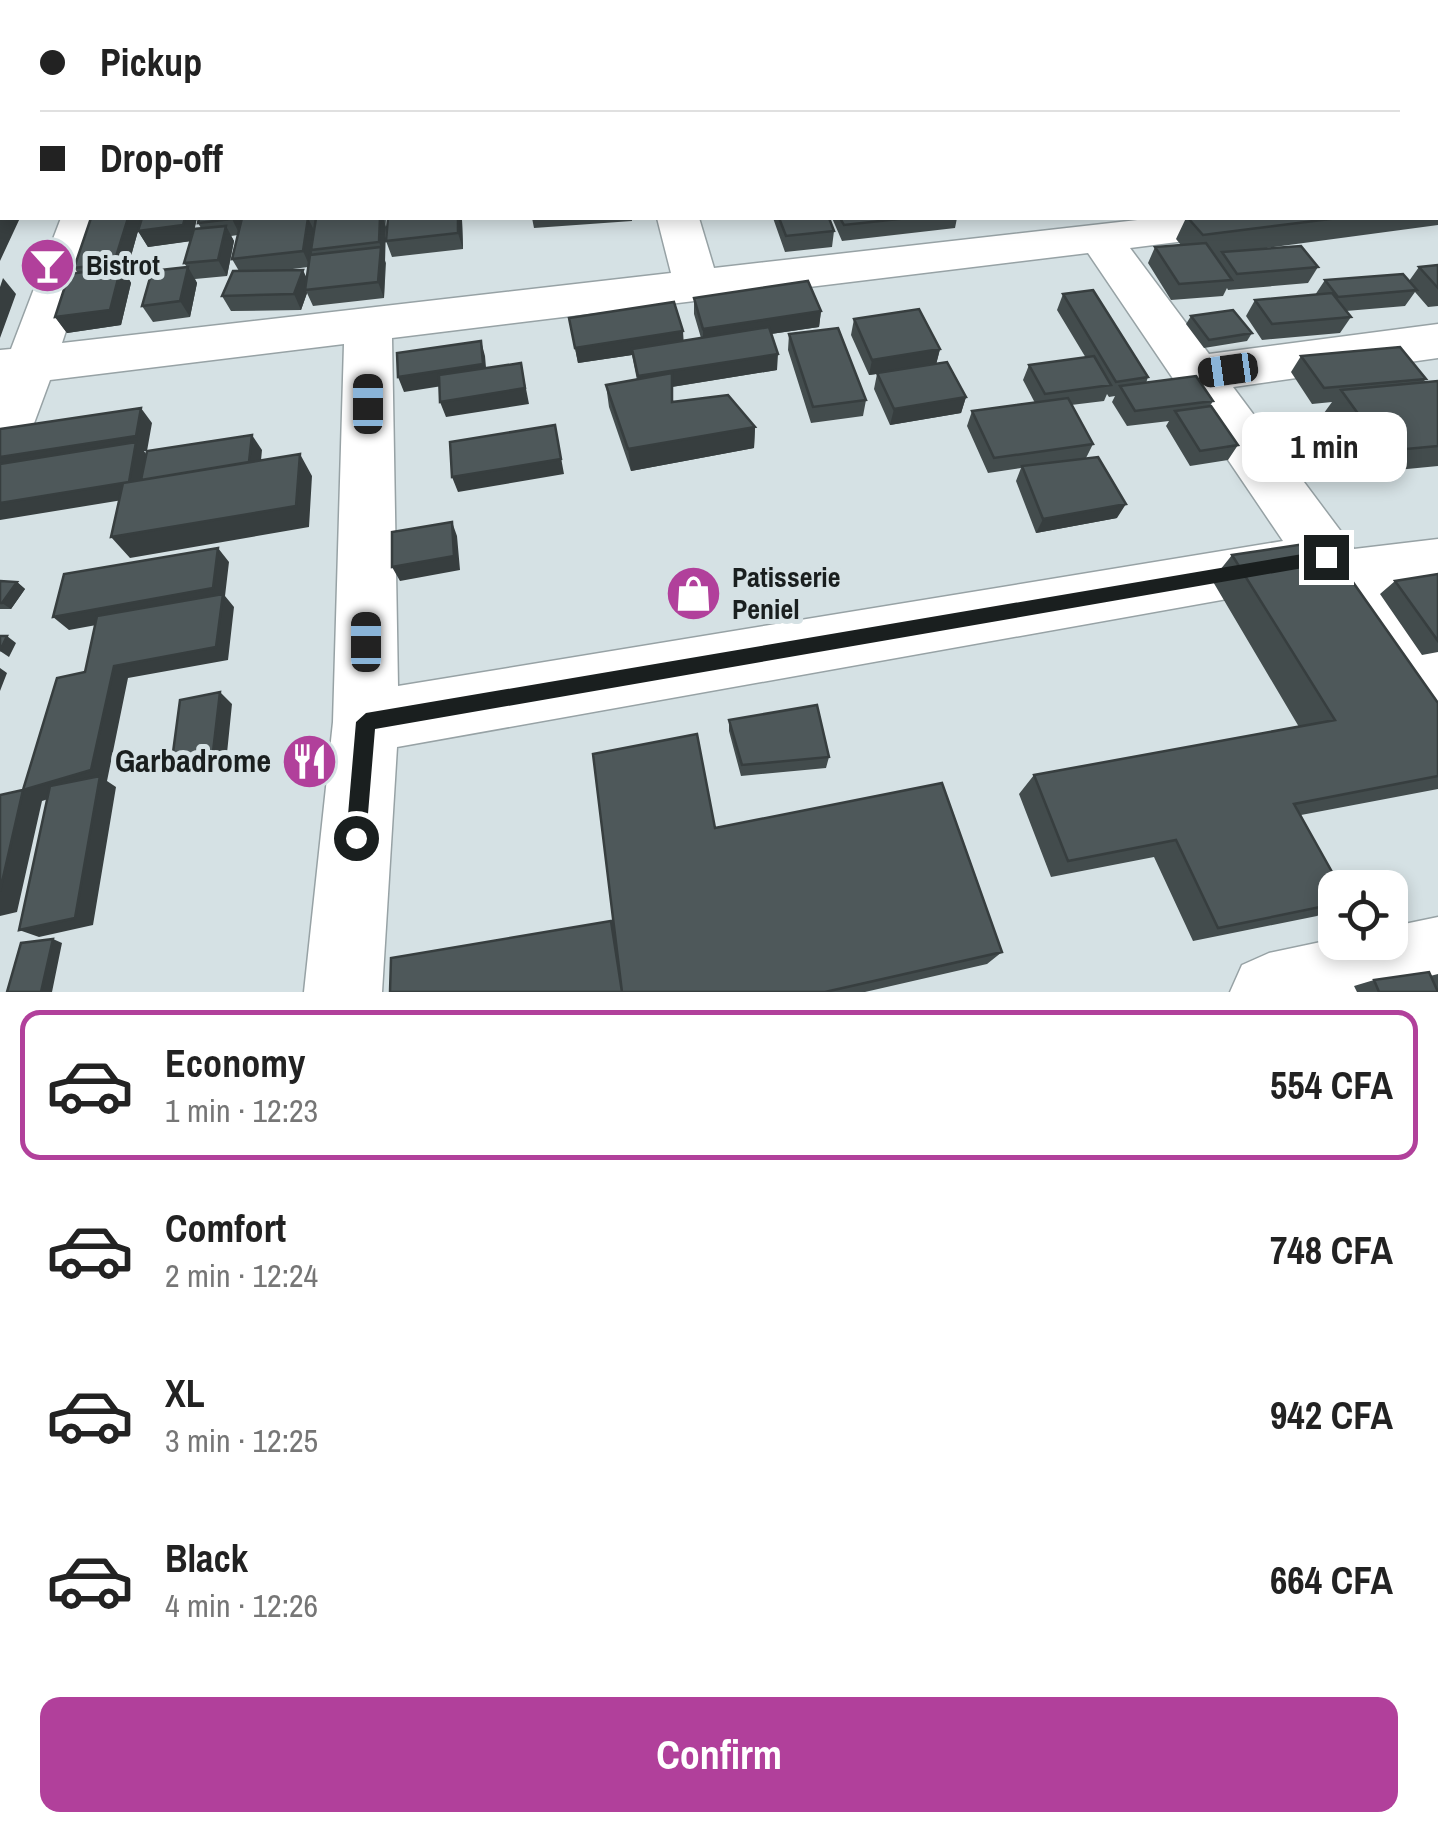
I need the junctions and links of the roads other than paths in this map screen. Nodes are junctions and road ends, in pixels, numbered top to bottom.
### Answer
1 (81, 220) edge
2 (679, 220) edge
3 (1248, 220) edge
4 (1011, 232) edge
5 (1100, 238) junction
6 (696, 284) junction
7 (368, 325) junction
8 (1438, 341) edge
9 (15, 367) edge
10 (1195, 374) junction
11 (0, 450) edge
12 (1438, 563) edge
13 (1333, 567) junction
14 (1438, 697) edge
15 (366, 722) junction
16 (1438, 954) edge
17 (343, 992) edge
18 (1269, 992) edge

1 - 9 street
2 - 6 street
3 - 5 street
4 - 5 street
4 - 6 street
5 - 10 street
6 - 7 street
7 - 9 street
7 - 15 street
8 - 10 street
9 - 11 street
10 - 13 street
12 - 13 street
13 - 14 street
13 - 15 street
15 - 17 street
16 - 18 street

